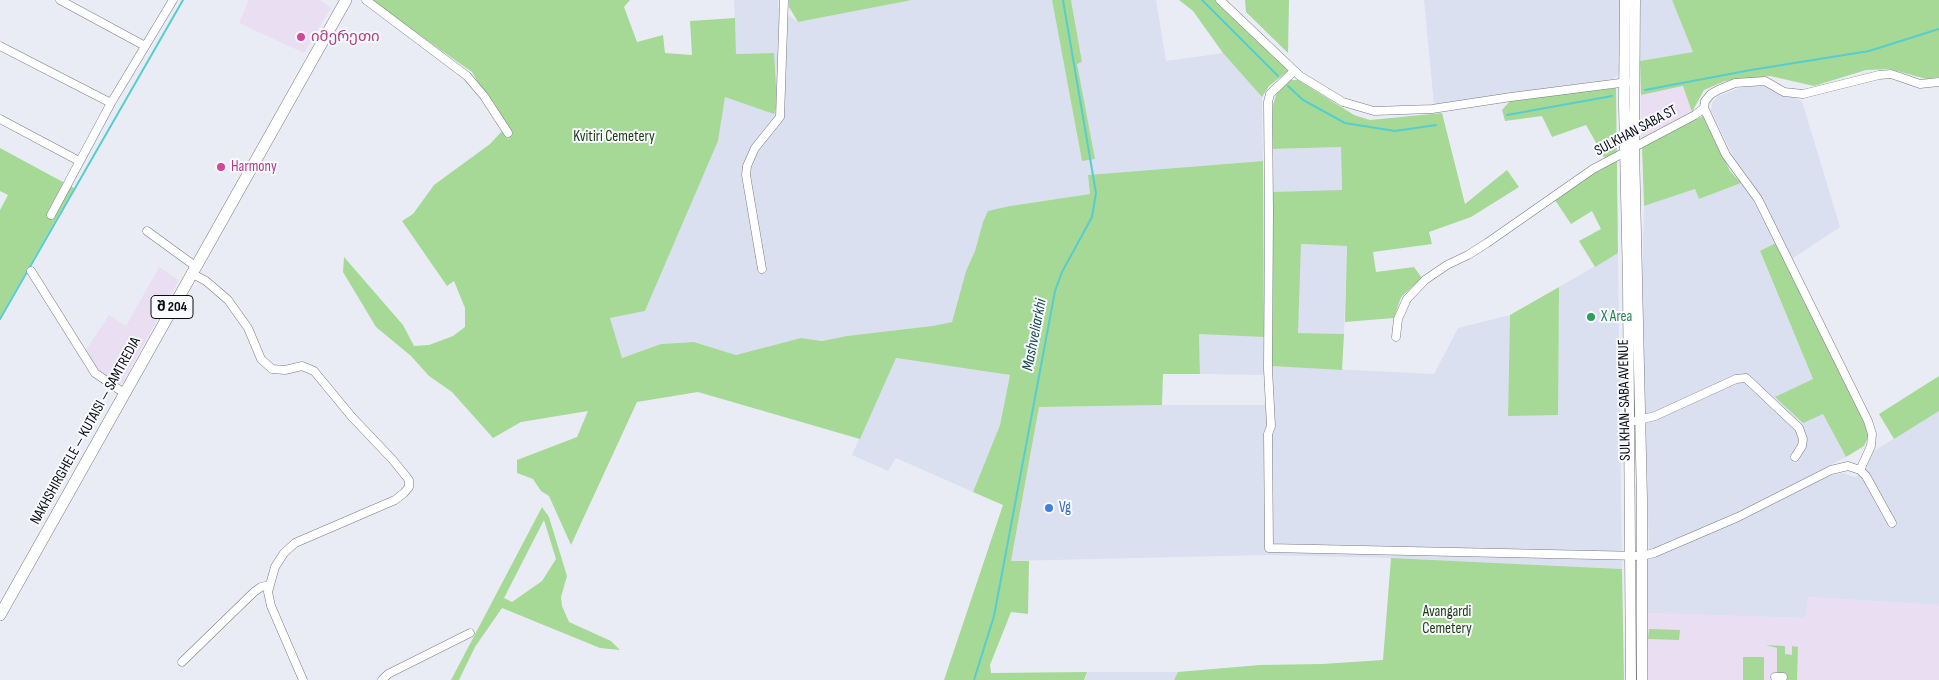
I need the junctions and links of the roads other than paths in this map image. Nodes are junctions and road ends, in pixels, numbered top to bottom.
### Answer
1 (60, 0) edge
2 (173, 0) edge
3 (346, 0) edge
4 (366, 0) edge
5 (784, 0) edge
6 (1220, 0) edge
7 (1625, 0) edge
8 (1635, 0) edge
9 (0, 46) edge
10 (145, 46) junction
11 (1294, 72) junction
12 (1629, 82) junction
13 (1939, 82) edge
14 (111, 103) junction
15 (1629, 103) junction
16 (1704, 108) junction
17 (0, 119) edge
18 (508, 133) dead end
19 (1634, 147) junction
20 (1625, 153) junction
21 (79, 161) junction
22 (51, 215) dead end
23 (148, 232) dead end
24 (762, 269) dead end
25 (193, 270) junction
26 (31, 271) dead end
27 (1396, 338) dead end
28 (124, 393) junction
29 (1639, 421) junction
30 (1628, 423) junction
31 (1795, 457) dead end
32 (1860, 470) junction
33 (1892, 523) dead end
34 (1630, 556) junction
35 (1642, 556) junction
36 (269, 585) junction
37 (0, 615) edge
38 (470, 633) dead end
39 (182, 662) dead end
40 (303, 680) edge
41 (382, 680) edge
42 (1631, 680) edge
43 (1642, 680) edge

1 - 10 street
2 - 10 street
3 - 25 main road, NAKHSHIRGHELE — KUTAISI — SAMTREDIA / შ 204
4 - 18 street
5 - 24 street
6 - 11 street
7 - 12 main road, SULKHAN-SABA AVENUE
8 - 12 main road, SULKHAN-SABA AVENUE
9 - 14 street
10 - 14 street
11 - 12 street
11 - 34 street
12 - 15 main road, SULKHAN-SABA AVENUE
13 - 16 street, SULKHAN SABA ST
14 - 21 street
15 - 19 main road, SULKHAN-SABA AVENUE
15 - 20 main road, SULKHAN-SABA AVENUE
16 - 19 street, SULKHAN SABA ST
16 - 32 street
17 - 21 street
19 - 20 street, SULKHAN SABA ST
19 - 29 main road, SULKHAN-SABA AVENUE
20 - 27 street, SULKHAN SABA ST
20 - 30 main road, SULKHAN-SABA AVENUE
21 - 22 street
23 - 25 street
25 - 28 main road, NAKHSHIRGHELE — KUTAISI — SAMTREDIA / შ 204
25 - 36 street
26 - 28 street
28 - 37 main road, NAKHSHIRGHELE — KUTAISI — SAMTREDIA / შ 204
29 - 30 street
29 - 31 street
29 - 35 main road, SULKHAN-SABA AVENUE
30 - 34 main road, SULKHAN-SABA AVENUE
32 - 33 street
32 - 35 street
34 - 35 street
34 - 42 main road, SULKHAN-SABA AVENUE
35 - 43 main road, SULKHAN-SABA AVENUE
36 - 39 street
36 - 40 street
38 - 41 street

